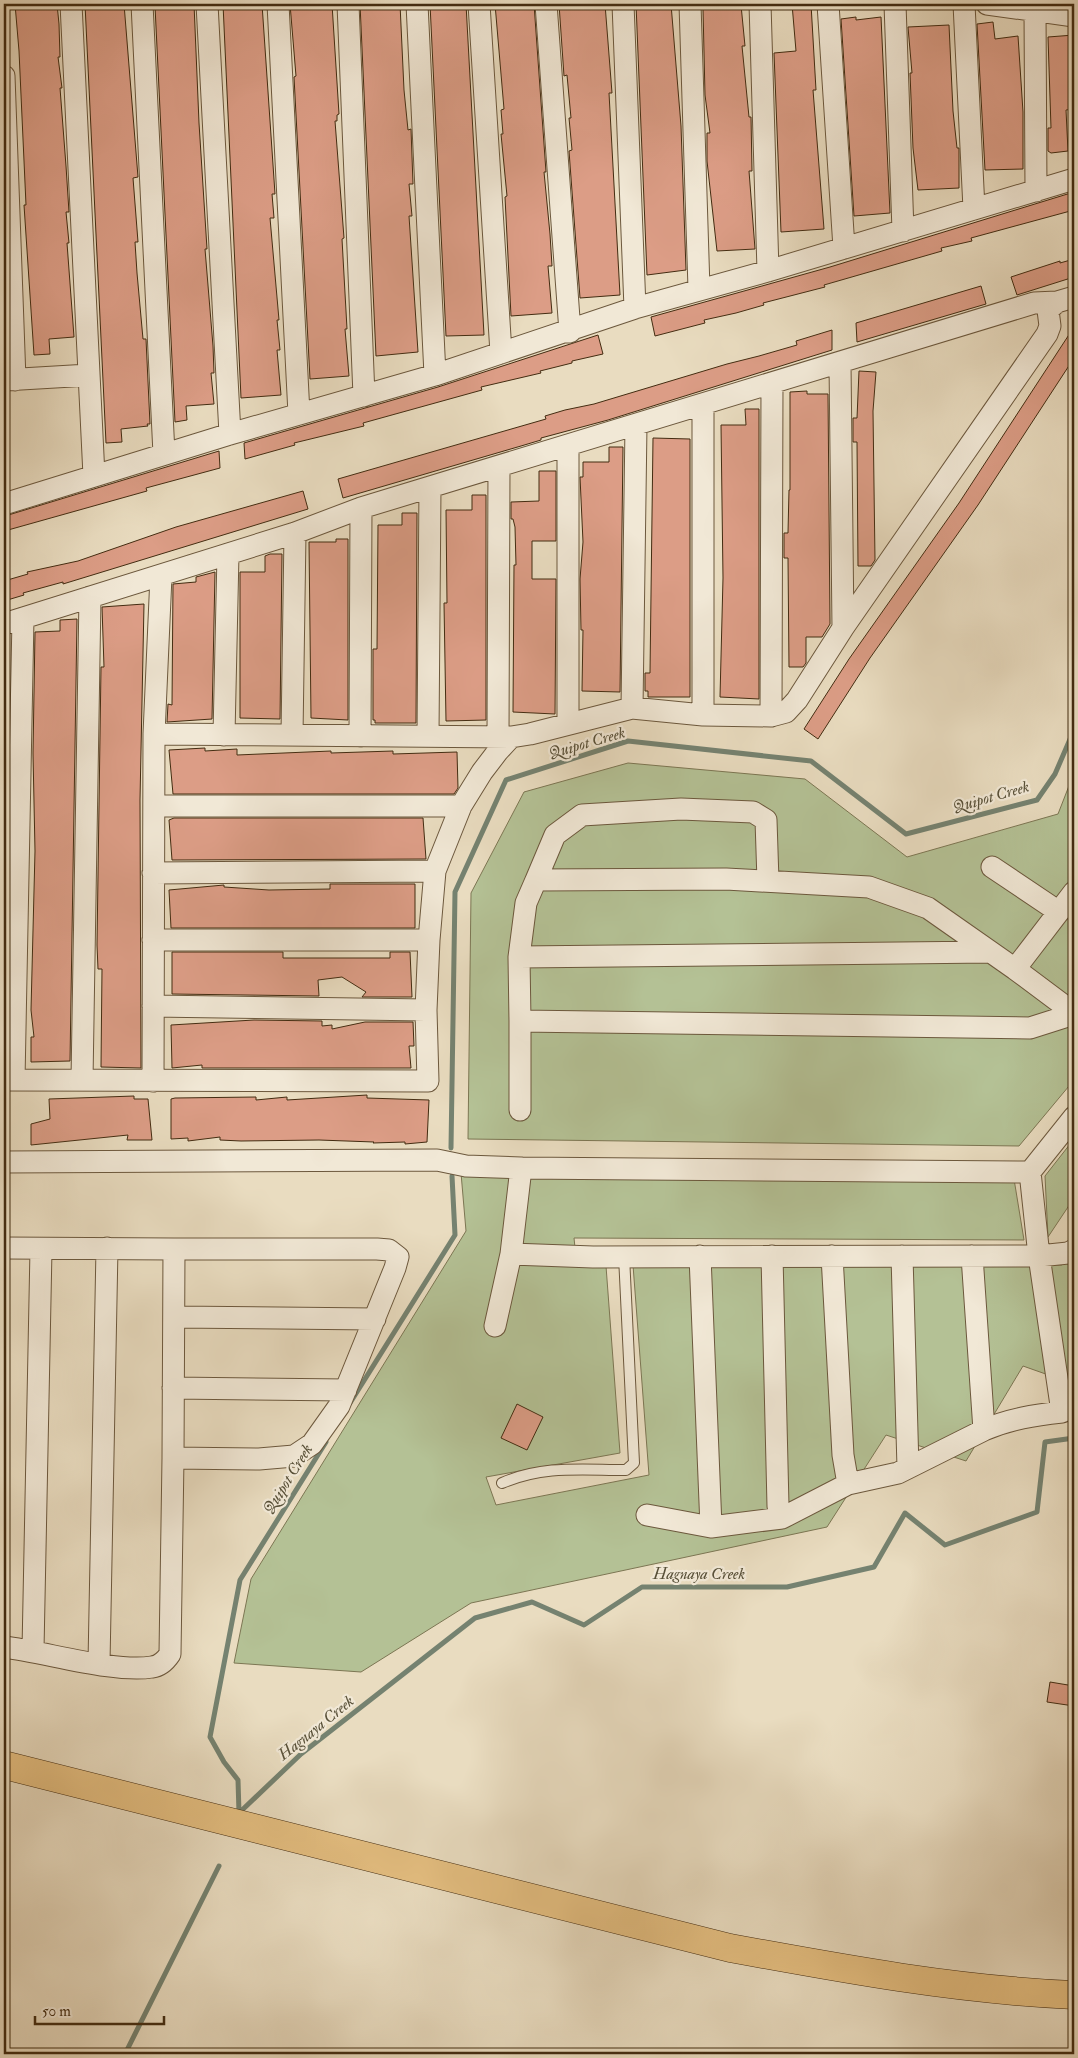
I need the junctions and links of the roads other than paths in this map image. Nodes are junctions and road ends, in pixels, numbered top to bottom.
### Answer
1 (71, 4) edge
2 (142, 4) edge
3 (208, 4) edge
4 (278, 4) edge
5 (348, 4) edge
6 (417, 4) edge
7 (479, 4) edge
8 (546, 4) edge
9 (623, 4) edge
10 (690, 4) edge
11 (760, 4) edge
12 (828, 4) edge
13 (895, 4) edge
14 (964, 4) edge
15 (987, 4) edge
16 (1035, 11) junction
17 (1074, 16) edge
18 (4, 76) edge
19 (1074, 179) edge
20 (1036, 191) junction
21 (974, 209) junction
22 (903, 231) junction
23 (844, 248) junction
24 (768, 271) junction
25 (699, 289) junction
26 (1066, 300) edge
27 (635, 308) junction
28 (570, 332) junction
29 (501, 353) junction
30 (840, 363) junction
31 (89, 375) junction
32 (435, 375) junction
33 (9, 380) edge
34 (772, 384) junction
35 (364, 396) junction
36 (704, 405) junction
37 (298, 414) junction
38 (636, 425) junction
39 (230, 434) junction
40 (568, 446) junction
41 (164, 454) junction
42 (499, 467) junction
43 (94, 476) junction
44 (430, 487) junction
45 (4, 504) edge
46 (361, 508) junction
47 (294, 534) junction
48 (228, 554) junction
49 (161, 576) junction
50 (90, 597) junction
51 (13, 621) edge
52 (843, 628) junction
53 (632, 708) junction
54 (703, 715) junction
55 (772, 716) junction
56 (568, 724) junction
57 (154, 734) junction
58 (224, 734) junction
59 (292, 735) junction
60 (360, 736) junction
61 (428, 736) junction
62 (504, 737) junction
63 (154, 806) junction
64 (461, 806) junction
65 (992, 867) dead end
66 (435, 871) junction
67 (154, 873) junction
68 (536, 880) junction
69 (768, 881) junction
70 (1074, 892) edge
71 (1059, 912) junction
72 (153, 940) junction
73 (428, 940) junction
74 (990, 952) junction
75 (519, 957) junction
76 (1015, 969) junction
77 (153, 1006) junction
78 (426, 1010) junction
79 (1074, 1014) edge
80 (520, 1021) junction
81 (9, 1080) edge
82 (82, 1080) junction
83 (153, 1081) junction
84 (520, 1110) dead end
85 (1074, 1117) edge
86 (4, 1162) edge
87 (521, 1168) junction
88 (1030, 1172) junction
89 (4, 1248) edge
90 (107, 1248) junction
91 (41, 1249) junction
92 (174, 1249) junction
93 (1074, 1250) edge
94 (511, 1254) junction
95 (624, 1256) junction
96 (700, 1256) junction
97 (772, 1256) junction
98 (832, 1256) junction
99 (902, 1256) junction
100 (972, 1256) junction
101 (1039, 1256) junction
102 (175, 1317) junction
103 (375, 1318) junction
104 (495, 1326) dead end
105 (174, 1388) junction
106 (346, 1390) junction
107 (1068, 1416) edge
108 (984, 1430) junction
109 (174, 1458) junction
110 (908, 1468) junction
111 (502, 1483) dead end
112 (848, 1484) junction
113 (647, 1515) dead end
114 (782, 1518) junction
115 (711, 1527) junction
116 (4, 1647) edge
117 (33, 1650) junction
118 (98, 1663) junction
119 (4, 1764) edge
120 (4, 1778) edge
121 (1074, 1995) edge
122 (1074, 2008) edge

1 - 31 street
2 - 41 street
3 - 39 street
4 - 37 street
5 - 35 street
6 - 32 street
7 - 29 street
8 - 28 street
9 - 27 street
10 - 25 street
11 - 24 street
12 - 23 street
13 - 22 street
14 - 21 street
15 - 16 street
16 - 17 street
16 - 20 street
18 - 33 street
19 - 20 street
20 - 21 street
21 - 22 street
22 - 23 street
23 - 24 street
24 - 25 street
25 - 27 street
26 - 30 street
26 - 52 street
27 - 28 street
28 - 29 street
29 - 32 street
30 - 34 street
30 - 52 street
31 - 33 street
31 - 43 street
32 - 35 street
34 - 36 street
34 - 55 street
35 - 37 street
36 - 38 street
36 - 54 street
37 - 39 street
38 - 40 street
38 - 53 street
39 - 41 street
40 - 42 street
40 - 56 street
41 - 43 street
42 - 44 street
42 - 62 street
43 - 45 street
44 - 46 street
44 - 61 street
46 - 47 street
46 - 60 street
47 - 48 street
47 - 59 street
48 - 49 street
48 - 58 street
49 - 50 street
49 - 57 street
50 - 51 street
50 - 82 street
51 - 81 street
52 - 55 street
53 - 54 street
53 - 56 street
54 - 55 street
56 - 62 street
57 - 58 street
57 - 63 street
58 - 59 street
59 - 60 street
60 - 61 street
61 - 62 street
62 - 64 street
63 - 64 street
63 - 67 street
64 - 66 street
65 - 71 street
66 - 67 street
66 - 73 street
67 - 72 street
68 - 69 street
68 - 69 street
68 - 75 street
69 - 74 street
70 - 71 street
71 - 76 street
72 - 73 street
72 - 77 street
73 - 78 street
74 - 75 street
74 - 76 street
75 - 80 street
76 - 79 street
77 - 78 street
77 - 83 street
78 - 83 street
79 - 80 street
80 - 84 street
81 - 82 street
82 - 83 street
85 - 88 street
86 - 87 street
87 - 88 street
87 - 94 street
88 - 101 street
89 - 91 street
90 - 91 street
90 - 92 street
90 - 118 street
91 - 117 street
92 - 102 street
92 - 103 street
93 - 101 street
94 - 95 street
94 - 104 street
95 - 96 street
95 - 111 lane
96 - 97 street
96 - 115 street
97 - 98 street
97 - 114 street
98 - 99 street
98 - 112 street
99 - 100 street
99 - 110 street
100 - 101 street
100 - 108 street
101 - 107 street
102 - 103 street
102 - 105 street
103 - 106 street
105 - 106 street
105 - 109 street
106 - 109 street
107 - 108 street
108 - 110 street
109 - 118 street
110 - 112 street
112 - 114 street
113 - 115 street
114 - 115 street
116 - 117 street
117 - 118 street
119 - 121 highway
120 - 122 highway

